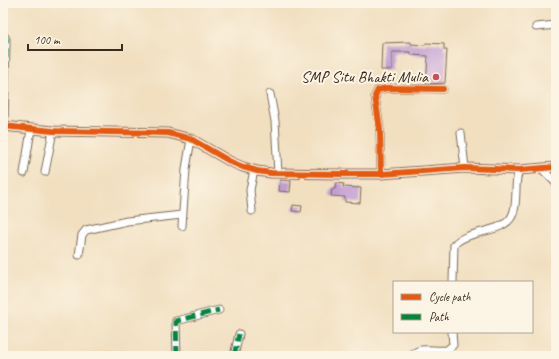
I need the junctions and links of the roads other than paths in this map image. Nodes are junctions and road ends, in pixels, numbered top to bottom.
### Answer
1 (556, 25) edge
2 (536, 27) dead end
3 (3, 34) edge
4 (442, 89) dead end
5 (270, 94) dead end
6 (4, 126) edge
7 (31, 130) junction
8 (53, 131) junction
9 (461, 133) dead end
10 (191, 139) junction
11 (556, 167) edge
12 (465, 168) junction
13 (541, 168) junction
14 (254, 170) junction
15 (519, 170) junction
16 (45, 172) dead end
17 (24, 173) dead end
18 (278, 173) junction
19 (381, 174) junction
20 (556, 183) edge
21 (252, 212) dead end
22 (182, 215) junction
23 (182, 226) dead end
24 (79, 255) dead end
25 (453, 281) edge
26 (219, 310) dead end
27 (452, 333) edge
28 (239, 334) dead end
29 (178, 356) edge
30 (234, 356) edge
31 (410, 356) edge

1 - 2 street
3 - 6 street
4 - 19 street
5 - 18 street
6 - 7 street
7 - 8 street
7 - 17 street
8 - 10 street
8 - 16 street
9 - 12 street
10 - 14 street
10 - 22 street
11 - 13 street
12 - 15 street
12 - 19 street
13 - 15 street
13 - 20 street
14 - 18 street
14 - 21 street
15 - 25 street
18 - 19 street
22 - 23 street
22 - 24 street
26 - 29 street
27 - 31 street
28 - 30 street

